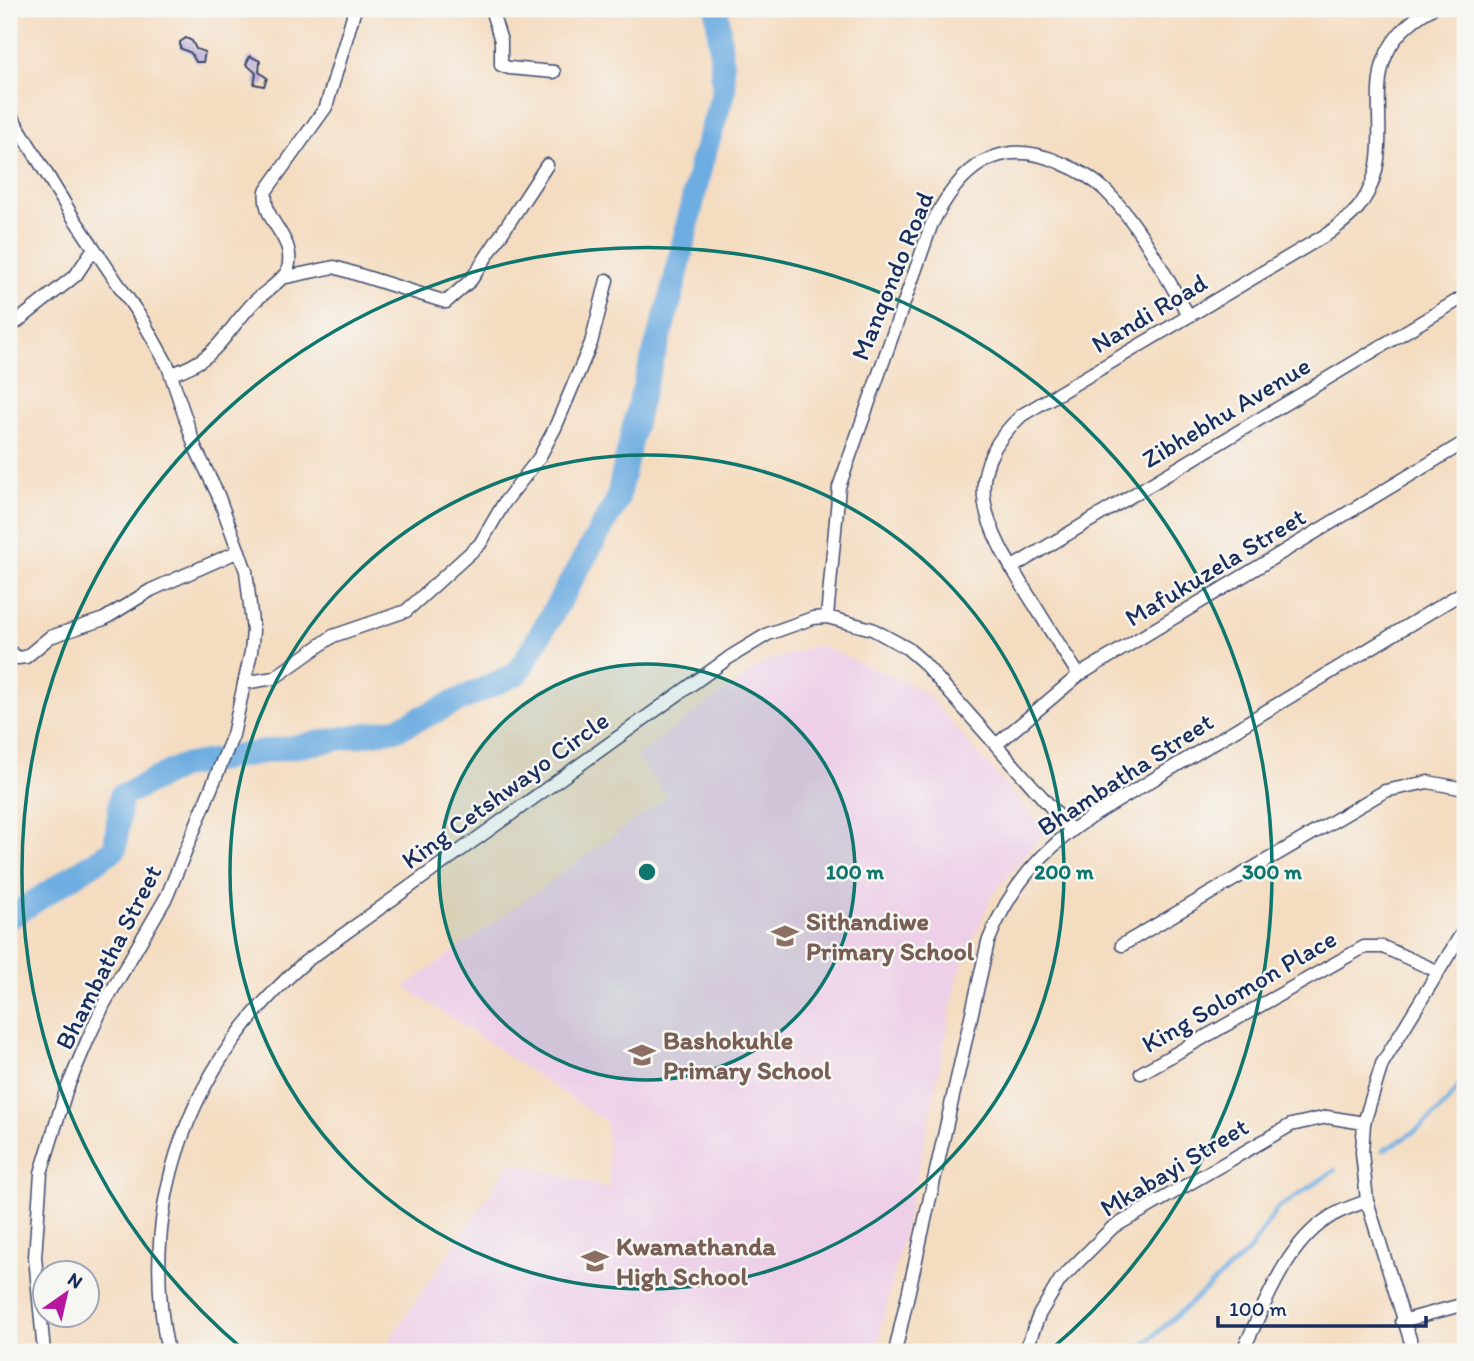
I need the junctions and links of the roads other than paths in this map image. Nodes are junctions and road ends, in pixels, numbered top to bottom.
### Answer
1 (355, 9) edge
2 (491, 9) edge
3 (1432, 9) edge
4 (554, 72) dead end
5 (9, 112) edge
6 (547, 165) dead end
7 (94, 248) junction
8 (282, 278) junction
9 (607, 281) dead end
10 (1465, 296) edge
11 (1189, 316) junction
12 (9, 328) edge
13 (171, 374) junction
14 (1465, 442) edge
15 (239, 551) junction
16 (1011, 568) junction
17 (1465, 591) edge
18 (827, 617) junction
19 (9, 651) edge
20 (1079, 675) junction
21 (245, 677) junction
22 (997, 744) junction
23 (1465, 789) edge
24 (1071, 830) junction
25 (1465, 928) edge
26 (1122, 945) dead end
27 (1437, 971) junction
28 (1141, 1073) dead end
29 (1364, 1123) junction
30 (1367, 1201) junction
31 (1465, 1304) edge
32 (1402, 1321) junction
33 (44, 1352) edge
34 (168, 1352) edge
35 (895, 1352) edge
36 (1025, 1352) edge
37 (1242, 1352) edge
38 (1414, 1352) edge

1 - 8 street
2 - 4 street
3 - 11 street, Nandi Road
5 - 7 street, Bhambatha Street
6 - 8 street
7 - 12 street
7 - 13 street, Bhambatha Street
8 - 13 street
9 - 21 street
10 - 16 street, Zibhebhu Avenue
11 - 16 street, Nandi Road
11 - 18 street, Manqondo Road
13 - 15 street, Bhambatha Street
14 - 20 street, Mafukuzela Street
15 - 19 street
15 - 21 street, Bhambatha Street
16 - 20 street, Nandi Road
17 - 24 street, Bhambatha Street
18 - 22 street, King Cetshwayo Circle
18 - 34 street, King Cetshwayo Circle
20 - 22 street, Mafukuzela Street
21 - 33 street, Bhambatha Street
22 - 24 street, King Cetshwayo Circle
23 - 26 street
24 - 35 street, Bhambatha Street
25 - 27 street
27 - 28 street, King Solomon Place
27 - 29 street
29 - 30 street
29 - 36 street, Mkabayi Street
30 - 32 street
30 - 37 street
31 - 32 street
32 - 38 street

